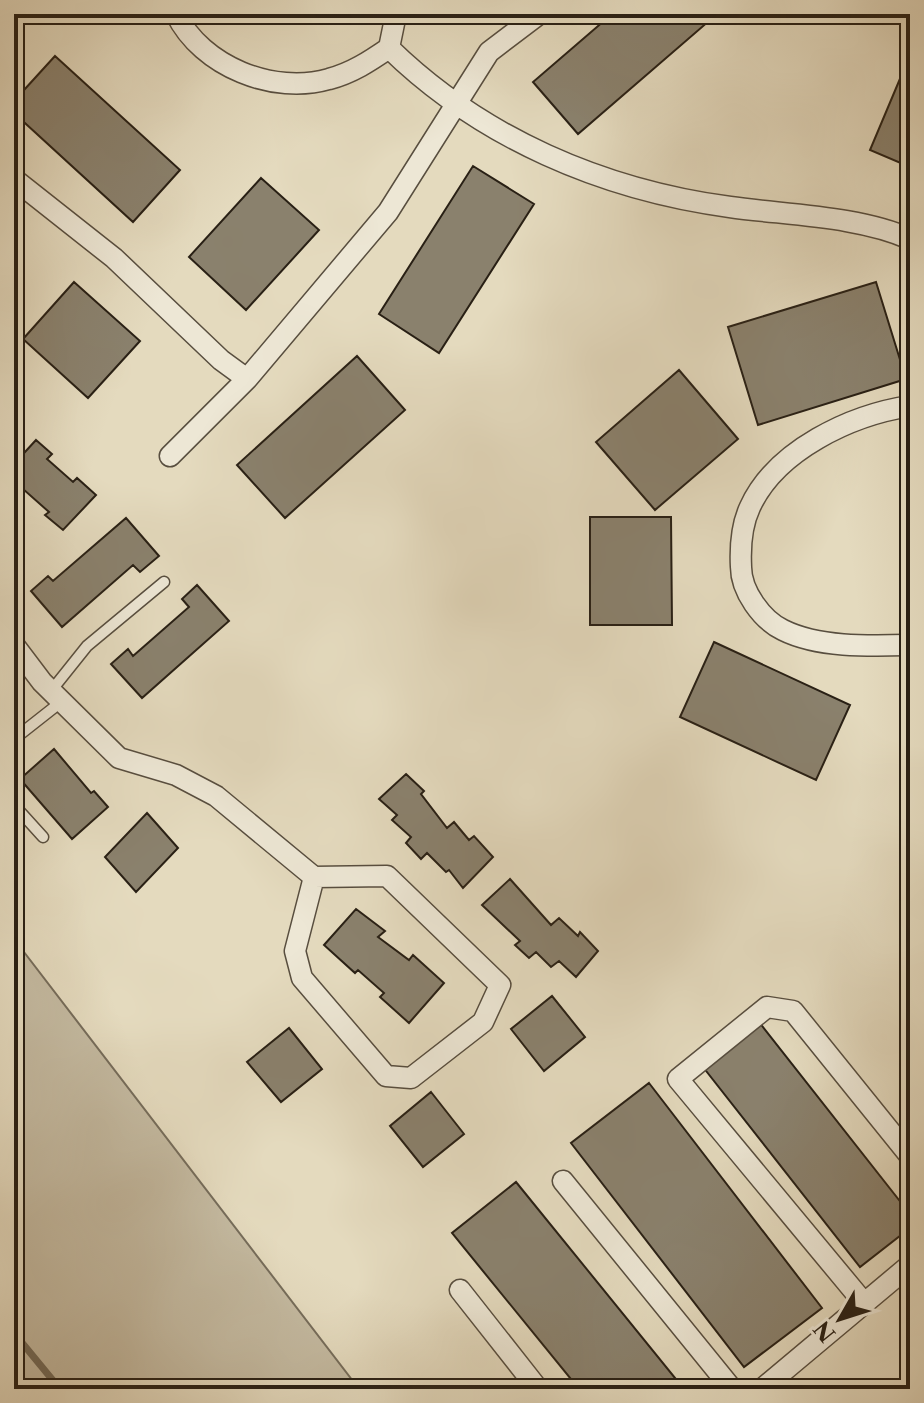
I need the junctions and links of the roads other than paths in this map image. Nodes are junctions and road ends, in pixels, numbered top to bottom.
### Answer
1 (176, 14) edge
2 (396, 14) edge
3 (539, 14) edge
4 (389, 48) junction
5 (456, 105) junction
6 (14, 179) edge
7 (910, 239) edge
8 (247, 379) junction
9 (910, 406) edge
10 (170, 456) dead end
11 (164, 582) dead end
12 (14, 645) edge
13 (910, 645) edge
14 (51, 692) junction
15 (14, 739) edge
16 (14, 805) edge
17 (43, 837) dead end
18 (314, 877) junction
19 (910, 1156) edge
20 (563, 1181) dead end
21 (910, 1265) edge
22 (460, 1290) dead end
23 (864, 1303) junction
24 (538, 1389) edge
25 (732, 1389) edge
26 (762, 1389) edge

1 - 4 street
2 - 4 street
3 - 5 street
4 - 5 street
5 - 7 street
5 - 8 street
6 - 8 street
8 - 10 street
9 - 13 street
11 - 14 lane
12 - 14 street
14 - 15 lane
14 - 18 street
16 - 17 lane
18 - 18 street
19 - 23 street
20 - 25 street
21 - 23 street
22 - 24 street
23 - 26 street

